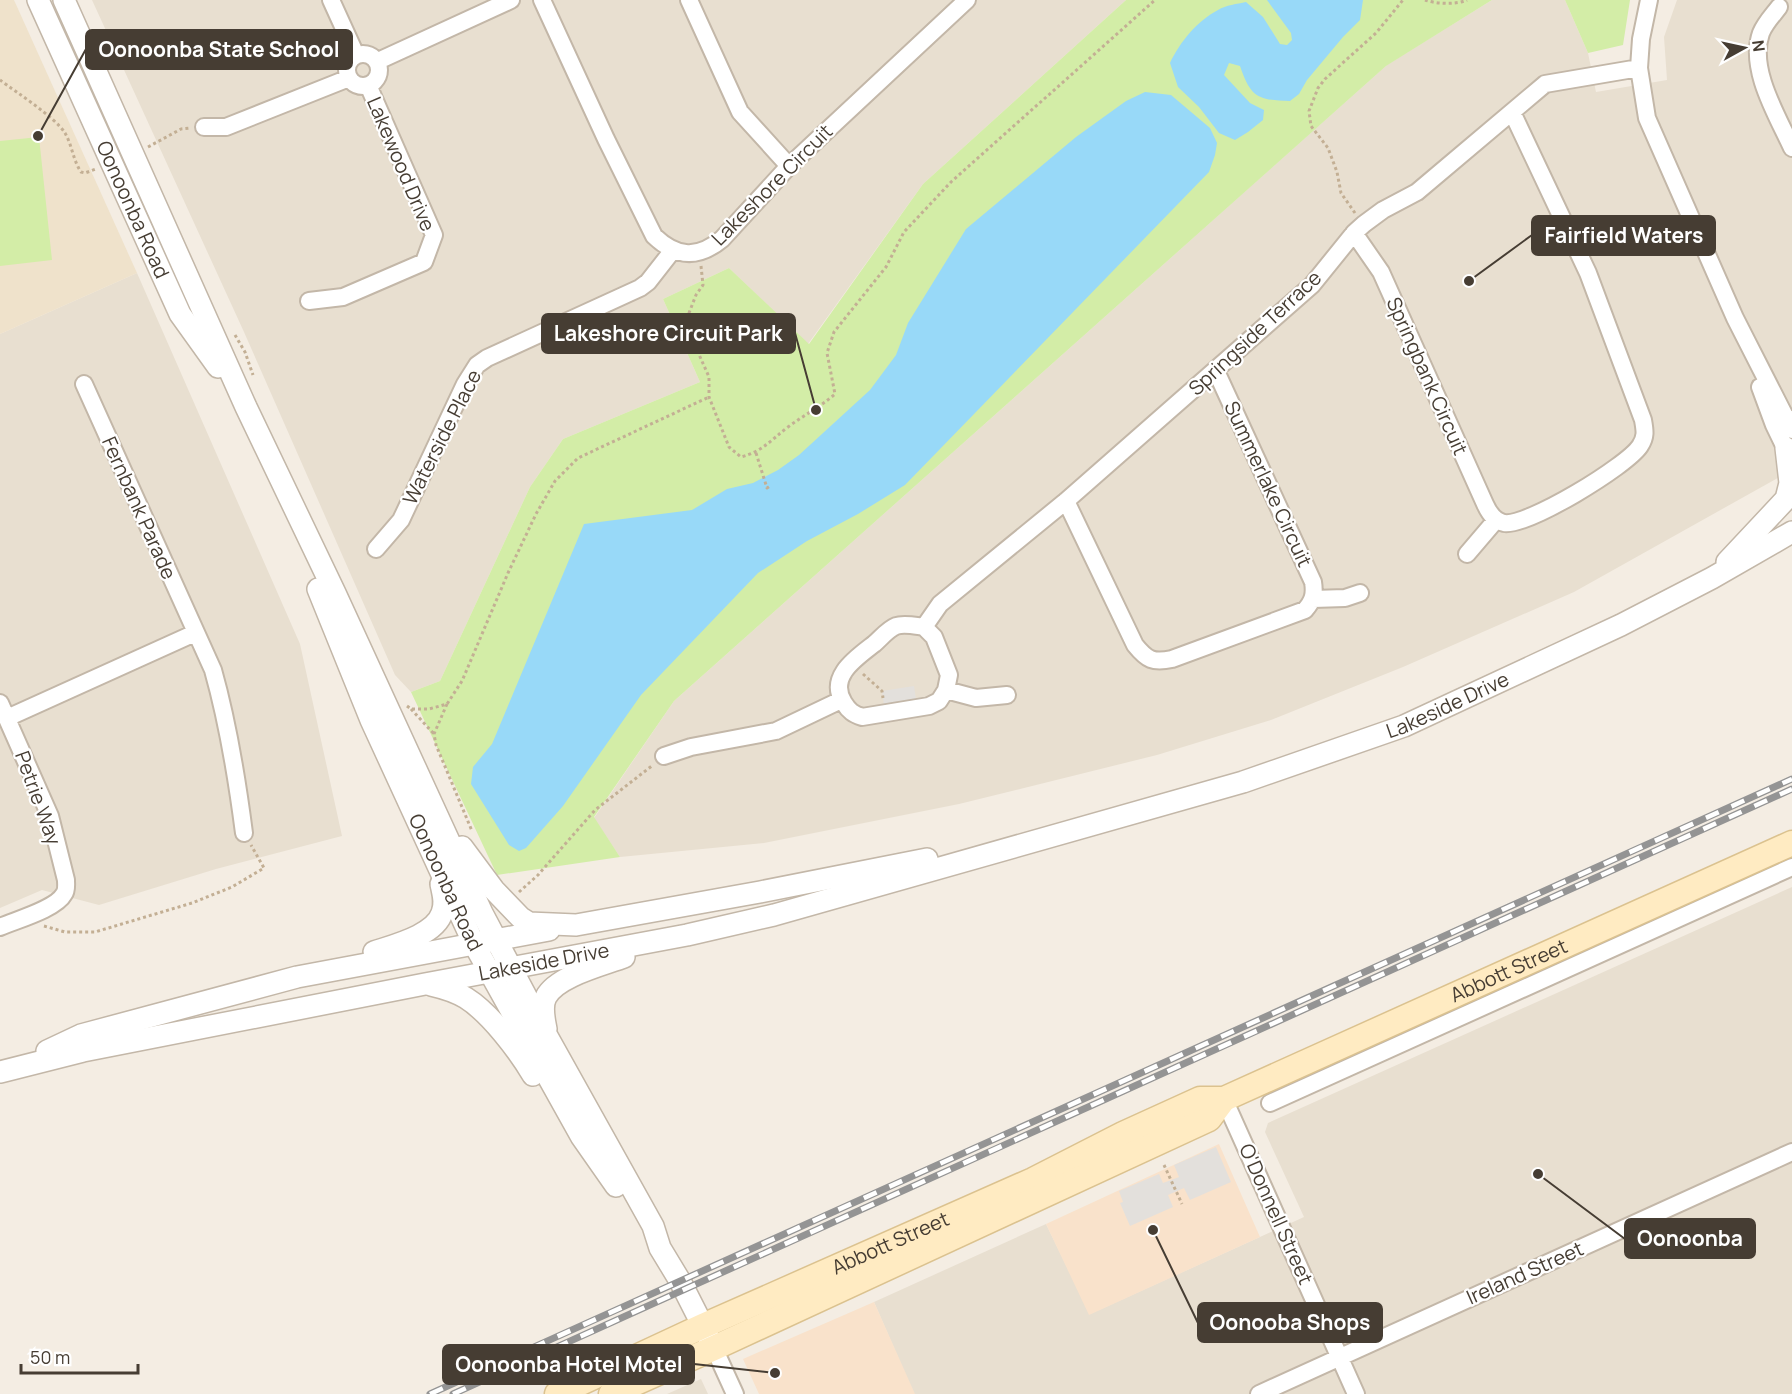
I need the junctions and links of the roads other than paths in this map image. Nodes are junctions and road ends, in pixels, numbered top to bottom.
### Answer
1 (38, 0) edge
2 (64, 0) edge
3 (331, 0) edge
4 (511, 0) edge
5 (542, 0) edge
6 (689, 0) edge
7 (967, 0) edge
8 (1649, 0) edge
9 (1779, 7) dead end
10 (356, 55) junction
11 (378, 61) junction
12 (1639, 68) junction
13 (350, 78) junction
14 (368, 85) junction
15 (1512, 112) junction
16 (204, 127) road end
17 (1792, 148) edge
18 (789, 166) junction
19 (1359, 229) junction
20 (673, 250) junction
21 (309, 301) dead end
22 (1735, 318) junction
23 (1216, 371) junction
24 (84, 384) dead end
25 (246, 407) junction
26 (1790, 437) edge
27 (283, 487) junction
28 (1066, 501) junction
29 (1496, 520) junction
30 (1792, 532) edge
31 (376, 549) dead end
32 (1467, 554) dead end
33 (1712, 578) junction
34 (1360, 593) dead end
35 (1313, 599) junction
36 (924, 627) junction
37 (195, 633) junction
38 (946, 690) junction
39 (1007, 695) dead end
40 (841, 700) junction
41 (3, 710) edge
42 (664, 756) road end
43 (422, 783) junction
44 (1081, 829) junction
45 (244, 833) road end
46 (1792, 843) edge
47 (437, 866) junction
48 (1792, 867) edge
49 (1653, 918) junction
50 (576, 925) junction
51 (0, 927) edge
52 (687, 935) junction
53 (496, 941) junction
54 (474, 944) junction
55 (500, 971) junction
56 (297, 977) junction
57 (425, 984) junction
58 (547, 1036) junction
59 (0, 1072) edge
60 (1305, 1074) junction
61 (1224, 1099) junction
62 (1269, 1103) dead end
63 (581, 1136) junction
64 (1792, 1152) edge
65 (660, 1248) junction
66 (703, 1326) junction
67 (714, 1348) junction
68 (1340, 1358) junction
69 (557, 1394) edge
70 (611, 1394) edge
71 (735, 1394) edge
72 (1258, 1394) edge
73 (1356, 1394) edge

1 - 25 street, Oonoonba Road
2 - 25 street, Oonoonba Road
3 - 10 street
4 - 11 street
5 - 20 street
6 - 18 street
7 - 18 street, Lakeshore Circuit
8 - 12 street
9 - 17 street
10 - 11 street
10 - 13 street
11 - 14 street
12 - 15 street, Springside Terrace
12 - 22 street
13 - 14 street
13 - 16 street
14 - 21 street, Lakewood Drive
15 - 19 street, Springside Terrace
15 - 29 street
18 - 20 street, Lakeshore Circuit
19 - 23 street, Springside Terrace
19 - 29 street, Springbank Circuit
20 - 31 street, Waterside Place
22 - 26 street
22 - 26 street
23 - 28 street, Springside Terrace
23 - 35 street, Summerlake Circuit
24 - 37 street, Fernbank Parade
25 - 27 street, Oonoonba Road
26 - 33 street
27 - 43 street, Oonoonba Road
27 - 47 street, Oonoonba Road
28 - 35 street
28 - 36 street, Springside Terrace
29 - 32 street
30 - 33 street, Lakeside Drive
33 - 44 street, Lakeside Drive
34 - 35 street
36 - 38 street
36 - 40 street
37 - 41 street
37 - 45 street, Fernbank Parade
38 - 39 street
38 - 40 street
40 - 42 street
41 - 51 street, Petrie Way
43 - 50 street, Lakeside Drive
43 - 53 street, Oonoonba Road
44 - 50 street, Lakeside Drive
44 - 52 street, Lakeside Drive
46 - 49 main road, Abbott Street
47 - 54 street, Oonoonba Road
47 - 56 street
48 - 49 street, Abbott Street
49 - 60 main road, Abbott Street
50 - 53 street, Lakeside Drive
52 - 55 street, Lakeside Drive
52 - 58 street
53 - 54 street, Lakeside Drive
53 - 55 street, Oonoonba Road
54 - 55 street, Oonoonba Road
54 - 56 street, Lakeside Drive
55 - 57 street, Lakeside Drive
55 - 58 street, Oonoonba Road
55 - 63 street, Oonoonba Road
56 - 59 street, Lakeside Drive
57 - 59 street, Lakeside Drive
57 - 63 street
58 - 65 street, Oonoonba Road
60 - 61 main road, Abbott Street
60 - 62 street, Abbott Street
61 - 66 main road, Abbott Street
61 - 67 main road, Abbott Street
61 - 68 street, O'Donnell Street
63 - 65 street, Oonoonba Road
64 - 68 street, Ireland Street
65 - 66 street, Oonoonba Road
66 - 67 street, Oonoonba Road
66 - 69 main road, Abbott Street
67 - 70 main road, Abbott Street
67 - 71 street
68 - 72 street, Ireland Street
68 - 73 street, O'Donnell Street

